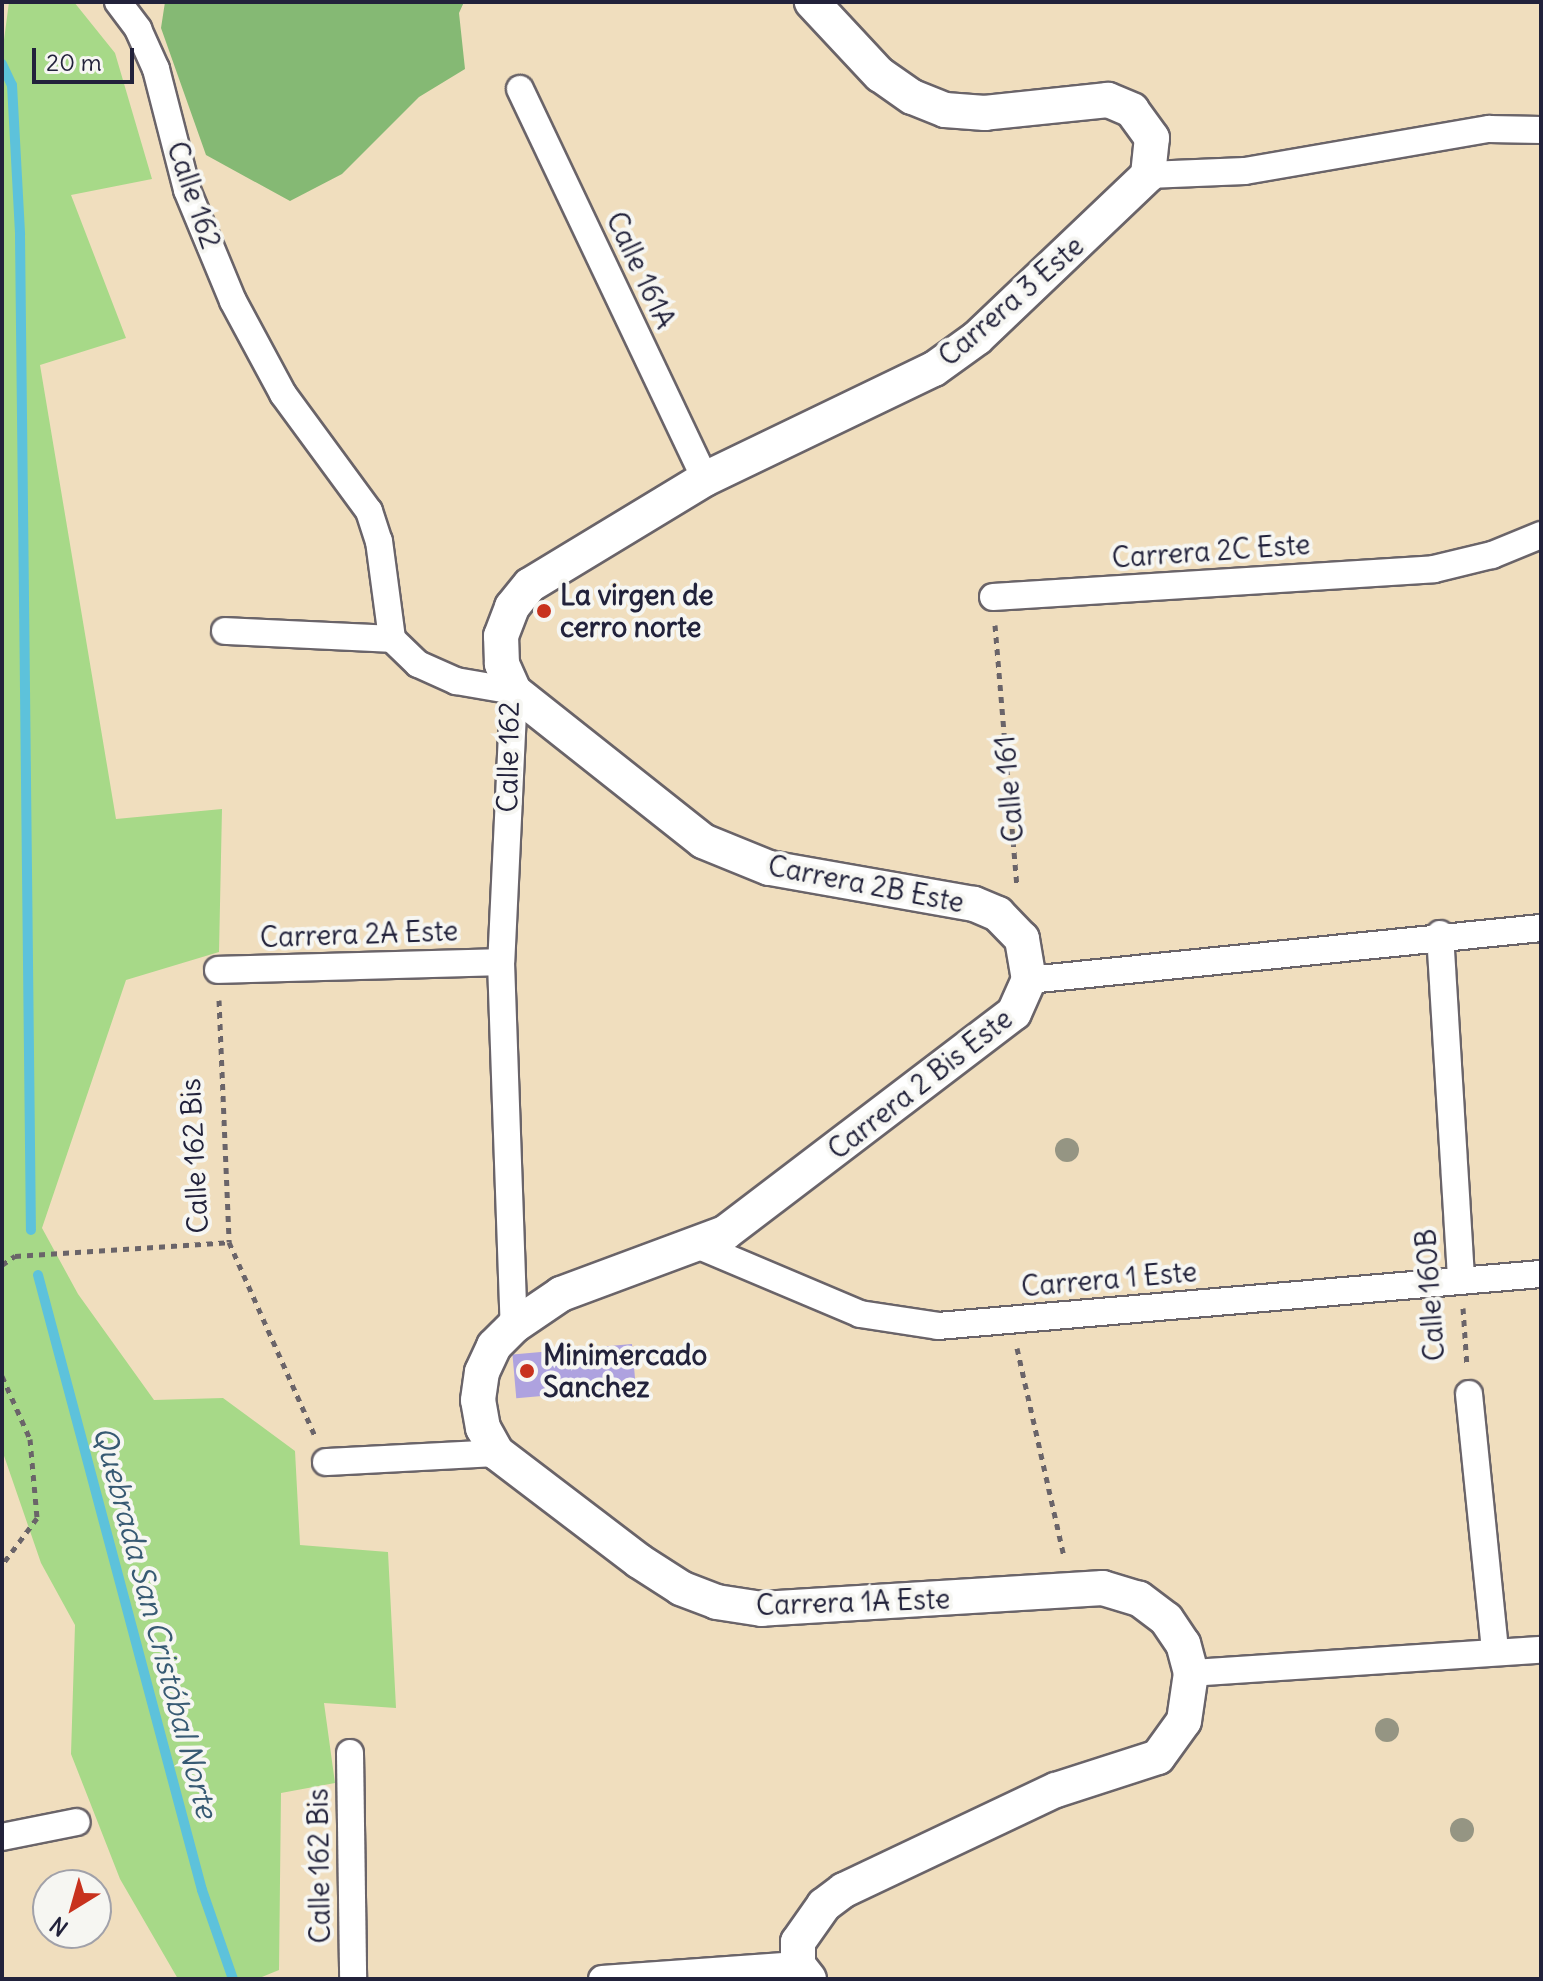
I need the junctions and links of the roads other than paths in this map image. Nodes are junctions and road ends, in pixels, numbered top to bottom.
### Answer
1 (118, 2) edge
2 (812, 2) edge
3 (520, 89) dead end
4 (1541, 130) edge
5 (1148, 175) junction
6 (705, 479) junction
7 (1541, 535) edge
8 (993, 597) road end
9 (225, 631) dead end
10 (392, 639) junction
11 (514, 691) junction
12 (1541, 928) edge
13 (1440, 934) junction
14 (501, 962) junction
15 (218, 970) road end
16 (1029, 980) junction
17 (697, 1245) junction
18 (1541, 1274) edge
19 (1461, 1280) junction
20 (514, 1326) junction
21 (1469, 1394) road end
22 (497, 1453) junction
23 (326, 1462) road end
24 (1541, 1650) edge
25 (1495, 1651) junction
26 (1191, 1673) junction
27 (350, 1753) dead end
28 (77, 1822) dead end
29 (2, 1837) edge
30 (803, 1972) edge
31 (353, 1979) edge
32 (602, 1979) edge

1 - 10 street, Calle 162
2 - 5 street
3 - 6 street, Calle 161A
4 - 5 street
5 - 6 street, Carrera 3 Este
6 - 11 street, Carrera 3 Este
7 - 8 street, Carrera 2C Este
9 - 10 street
10 - 11 street, Calle 162
11 - 14 street, Calle 162
11 - 16 street, Carrera 2B Este
12 - 13 street, Carrera 2 Bis Este
13 - 16 street, Carrera 2 Bis Este
13 - 19 street, Calle 160B
14 - 15 street, Carrera 2A Este
14 - 20 street, Calle 162
16 - 17 street, Carrera 2 Bis Este
17 - 19 street, Carrera 1 Este
17 - 20 street, Carrera 2 Bis Este
18 - 19 street, Carrera 1 Este
20 - 22 street
21 - 25 street, Calle 160B
22 - 23 street
22 - 26 street, Carrera 1A Este
24 - 25 street
25 - 26 street
26 - 30 street, Carrera 1A Este
27 - 31 street, Calle 162 Bis
28 - 29 street
30 - 32 street

